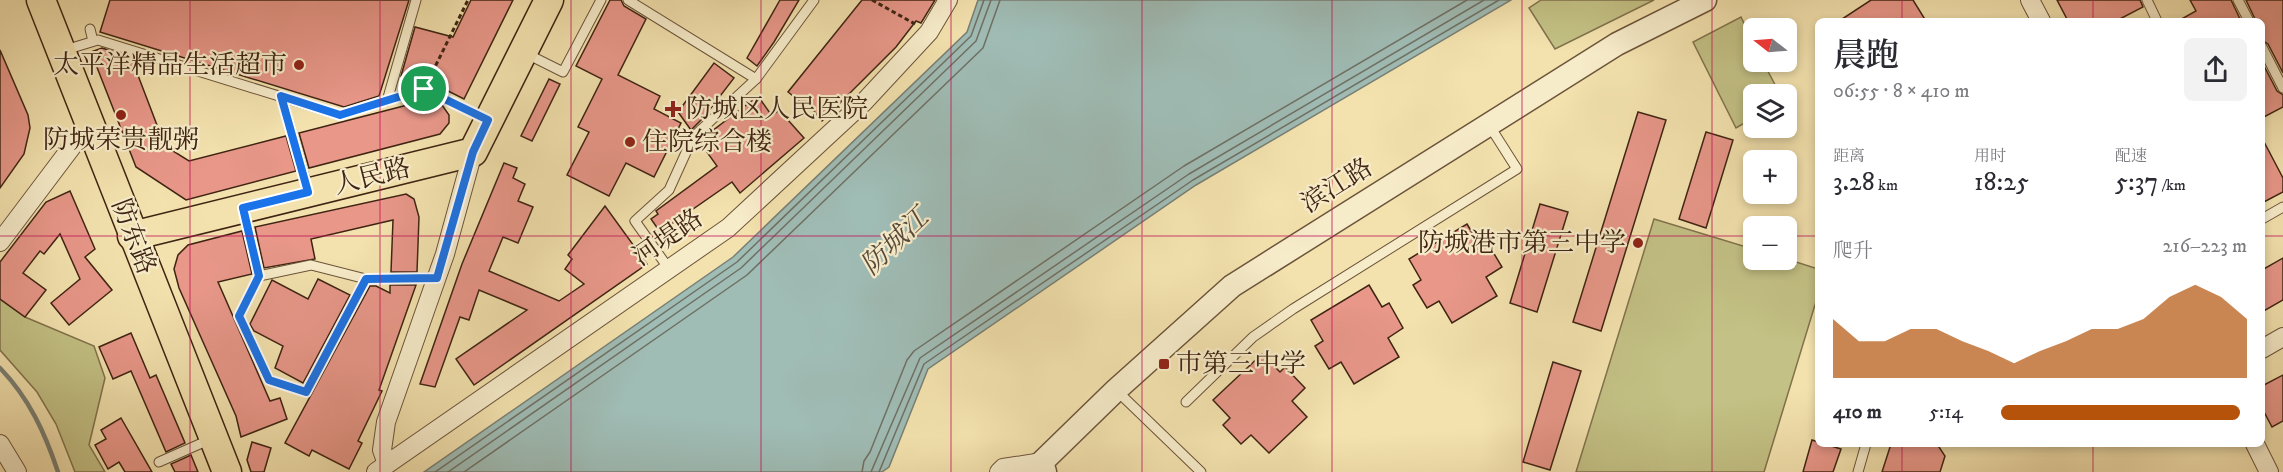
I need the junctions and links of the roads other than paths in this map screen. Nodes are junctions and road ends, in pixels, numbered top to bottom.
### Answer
1 (41, 0) edge
2 (416, 0) edge
3 (549, 0) edge
4 (601, 0) edge
5 (628, 0) edge
6 (814, 0) edge
7 (948, 0) edge
8 (1705, 0) edge
9 (2030, 0) edge
10 (2147, 0) edge
11 (2238, 0) edge
12 (2039, 18) edge
13 (2156, 18) edge
14 (2247, 18) edge
15 (90, 29) dead end
16 (93, 41) junction
17 (61, 51) junction
18 (523, 52) junction
19 (2265, 53) edge
20 (756, 79) junction
21 (2283, 88) edge
22 (281, 96) junction
23 (387, 101) junction
24 (488, 120) junction
25 (89, 123) junction
26 (1489, 124) junction
27 (473, 152) junction
28 (308, 192) junction
29 (2283, 207) edge
30 (243, 208) junction
31 (2265, 217) edge
32 (132, 236) junction
33 (0, 242) edge
34 (669, 269) junction
35 (259, 276) junction
36 (437, 278) junction
37 (366, 279) junction
38 (2283, 337) edge
39 (2265, 347) edge
40 (1116, 390) junction
41 (1186, 402) dead end
42 (213, 438) junction
43 (0, 444) edge
44 (1865, 447) edge
45 (2256, 447) edge
46 (159, 462) dead end
47 (1043, 467) edge
48 (382, 468) edge
49 (17, 472) edge
50 (227, 472) edge
51 (999, 472) edge
52 (1201, 472) edge
53 (1858, 472) edge
54 (2269, 472) edge

1 - 17 main road, 防东路
2 - 23 lane
3 - 18 main road
4 - 18 lane
5 - 20 lane
6 - 20 lane
7 - 34 street, 河堤路
8 - 26 street, 滨江路
9 - 12 street
10 - 13 lane
11 - 14 lane
15 - 16 lane
16 - 17 lane
16 - 22 lane
17 - 25 main road, 防东路
18 - 24 main road
19 - 21 lane
20 - 34 lane
22 - 23 lane
22 - 28 lane
23 - 24 lane
24 - 27 main road
25 - 32 main road, 防东路
25 - 33 street
26 - 40 street, 滨江路
26 - 41 lane
27 - 28 main road, 人民路
27 - 36 street
28 - 30 main road, 人民路
29 - 31 lane
30 - 32 main road, 人民路
30 - 35 lane
32 - 42 main road, 防东路
34 - 48 street, 河堤路
35 - 37 lane
35 - 37 lane
36 - 37 lane
36 - 48 street
38 - 39 street
40 - 47 street, 滨江路
40 - 52 lane
42 - 46 lane
42 - 50 main road, 防东路
43 - 49 street
44 - 53 lane
45 - 54 street
47 - 51 street

